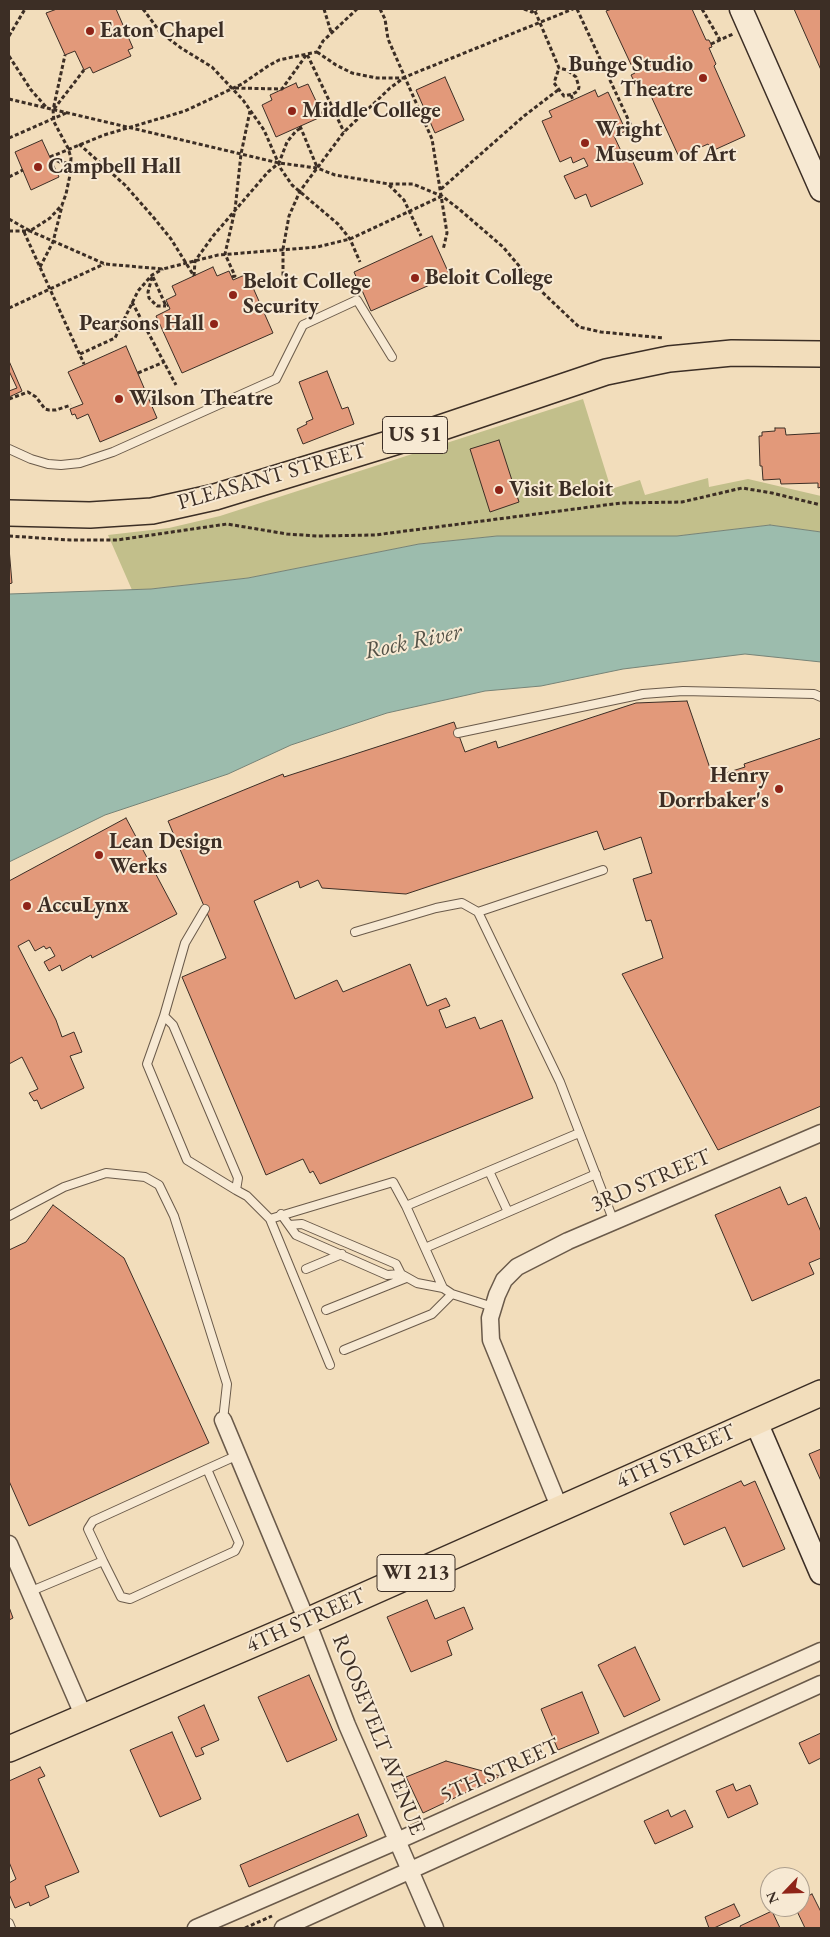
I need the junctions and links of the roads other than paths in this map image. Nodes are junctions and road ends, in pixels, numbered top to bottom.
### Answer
1 (741, 9) edge
2 (821, 190) edge
3 (821, 354) edge
4 (392, 357) dead end
5 (9, 449) edge
6 (9, 513) edge
7 (821, 697) edge
8 (458, 733) dead end
9 (603, 870) dead end
10 (205, 909) dead end
11 (478, 912) junction
12 (355, 932) dead end
13 (164, 1016) junction
14 (579, 1132) junction
15 (821, 1133) edge
16 (489, 1171) junction
17 (596, 1174) junction
18 (236, 1190) junction
19 (406, 1206) junction
20 (508, 1212) junction
21 (281, 1214) junction
22 (9, 1216) edge
23 (270, 1219) junction
24 (614, 1222) junction
25 (288, 1226) junction
26 (425, 1248) junction
27 (342, 1254) junction
28 (372, 1255) junction
29 (368, 1265) junction
30 (306, 1269) dead end
31 (403, 1276) junction
32 (443, 1288) junction
33 (452, 1294) junction
34 (493, 1307) junction
35 (326, 1310) dead end
36 (344, 1350) dead end
37 (330, 1365) dead end
38 (821, 1393) edge
39 (223, 1420) joint
40 (756, 1422) junction
41 (238, 1455) junction
42 (208, 1470) junction
43 (560, 1509) junction
44 (9, 1544) edge
45 (103, 1560) junction
46 (821, 1573) edge
47 (30, 1592) junction
48 (306, 1621) junction
49 (821, 1651) edge
50 (821, 1684) edge
51 (84, 1717) junction
52 (9, 1749) edge
53 (397, 1841) junction
54 (410, 1872) junction
55 (9, 1922) edge
56 (11, 1928) edge
57 (196, 1928) edge
58 (283, 1928) edge
59 (435, 1928) edge

1 - 2 street
3 - 6 main road, PLEASANT STREET / US 51
4 - 5 lane
7 - 8 lane
9 - 11 lane
10 - 13 lane
11 - 12 lane
11 - 14 lane
13 - 18 lane
13 - 18 lane
14 - 16 lane
14 - 17 lane
15 - 24 street, 3RD STREET
16 - 19 lane
16 - 20 lane
17 - 20 lane
17 - 24 lane
18 - 23 lane
19 - 21 lane
19 - 26 lane
20 - 26 lane
21 - 23 lane
21 - 25 lane
22 - 39 lane
23 - 37 lane
24 - 34 street, 3RD STREET
25 - 27 lane
25 - 28 lane
26 - 32 lane
27 - 29 lane
27 - 30 lane
28 - 29 lane
28 - 31 lane
29 - 31 lane
31 - 32 lane
31 - 35 lane
32 - 33 lane
33 - 34 lane
33 - 36 lane
34 - 43 street
38 - 40 main road, 4TH STREET / WI 213
39 - 41 street, ROOSEVELT AVENUE
40 - 43 main road, 4TH STREET / WI 213
40 - 46 street
41 - 42 lane
41 - 48 street, ROOSEVELT AVENUE
42 - 45 lane
42 - 45 lane
43 - 48 main road, 4TH STREET / WI 213
44 - 47 street
45 - 47 lane
47 - 51 street
48 - 51 main road, 4TH STREET / WI 213
48 - 53 street, ROOSEVELT AVENUE
49 - 53 street, 5TH STREET
50 - 54 street
51 - 52 main road, 4TH STREET / WI 213
53 - 54 street, ROOSEVELT AVENUE
53 - 57 street, 5TH STREET
54 - 58 street
54 - 59 street, ROOSEVELT AVENUE
55 - 56 lane

